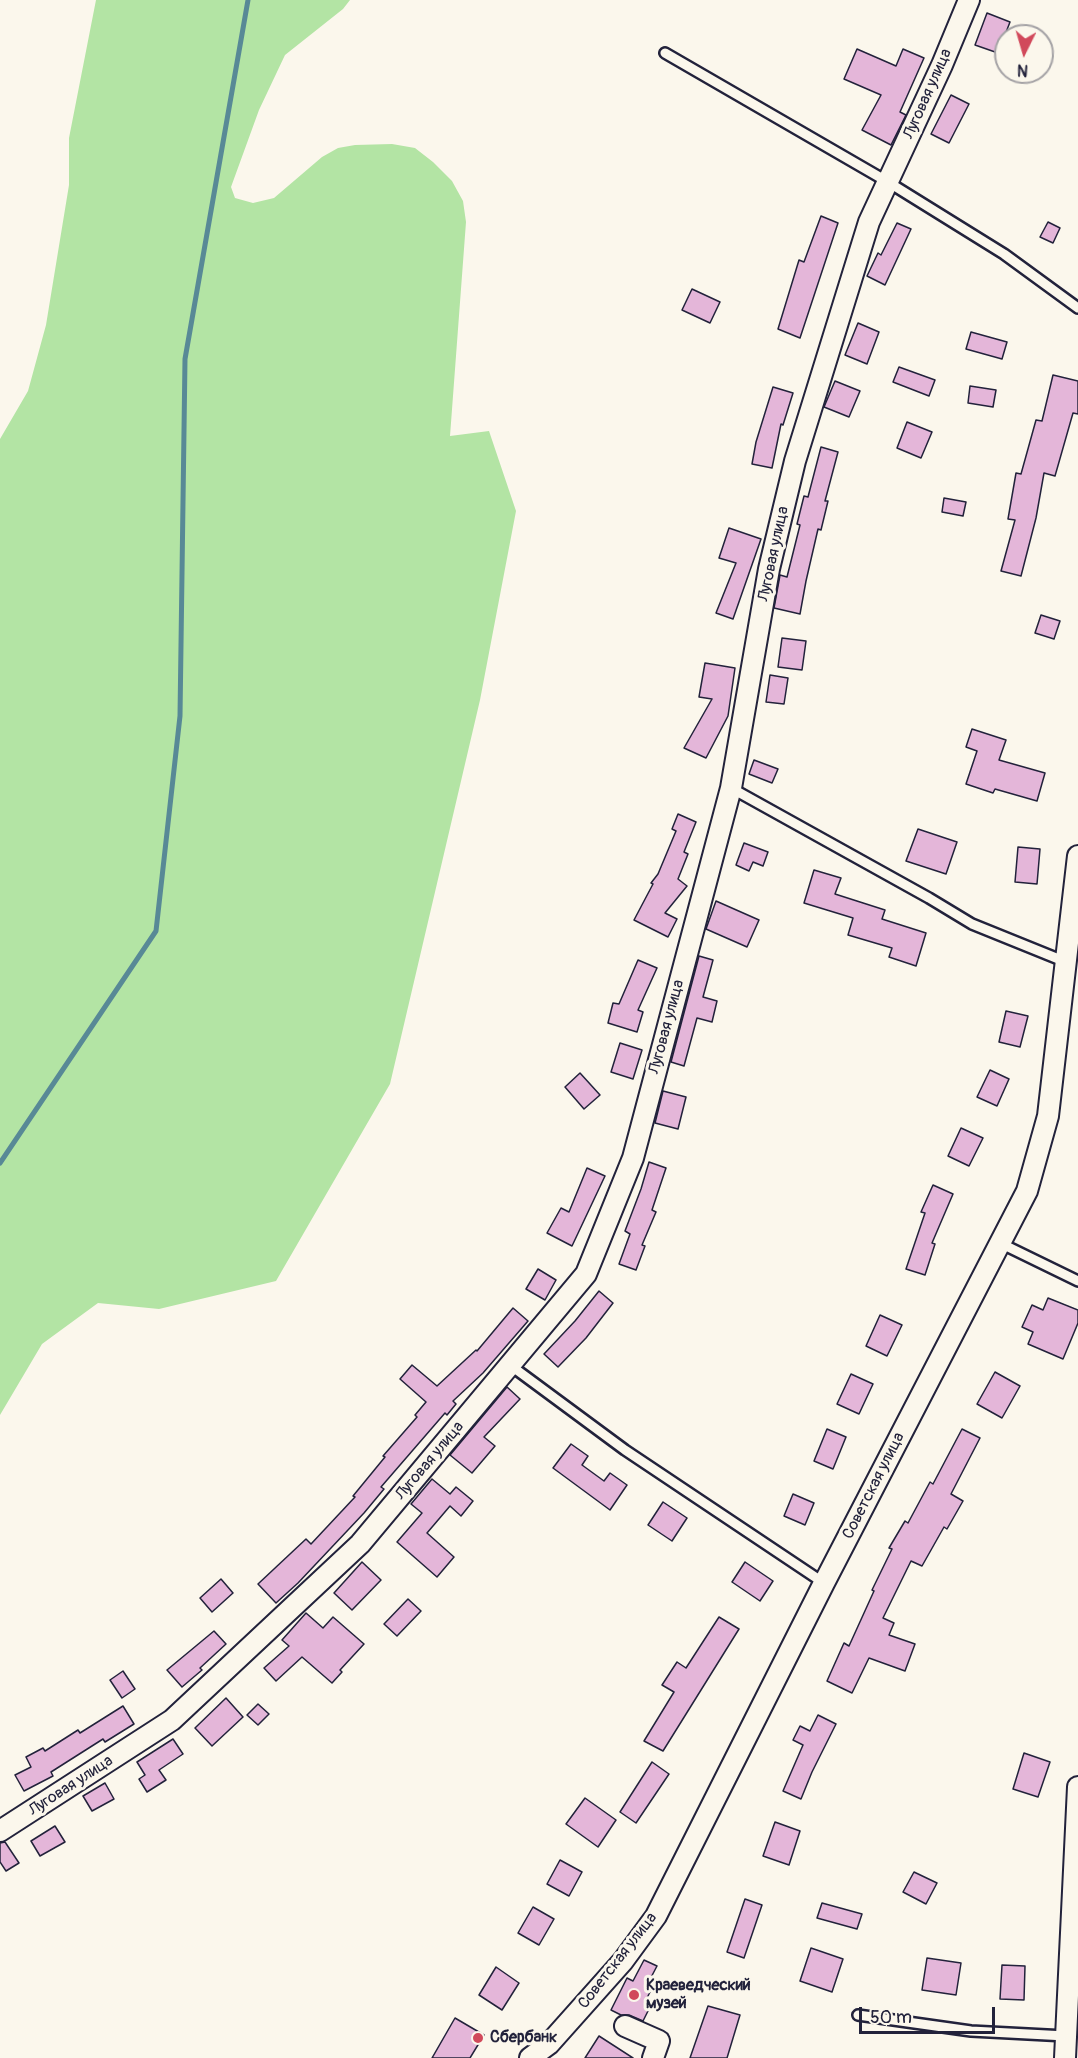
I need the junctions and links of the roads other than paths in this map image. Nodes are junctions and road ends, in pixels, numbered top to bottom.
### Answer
1 (969, 0) edge
2 (665, 53) dead end
3 (888, 183) junction
4 (1078, 308) edge
5 (731, 788) junction
6 (1078, 856) edge
7 (1066, 962) junction
8 (1000, 1243) junction
9 (1078, 1281) edge
10 (510, 1365) junction
11 (824, 1583) junction
12 (1078, 1787) edge
13 (0, 1832) edge
14 (1073, 1992) edge
15 (858, 2015) dead end
16 (625, 2026) dead end
17 (1066, 2036) junction
18 (530, 2058) edge
19 (653, 2058) edge
20 (1065, 2058) edge

1 - 3 street, Луговая улица
2 - 3 lane
3 - 4 lane
3 - 5 street, Луговая улица
5 - 7 lane
5 - 10 street, Луговая улица
6 - 7 street, Советская улица
7 - 8 street, Советская улица
8 - 9 lane
8 - 11 street, Советская улица
10 - 11 lane
10 - 13 street, Луговая улица
11 - 18 street, Советская улица
12 - 14 street
14 - 17 street
15 - 17 lane
16 - 19 street
17 - 20 street

